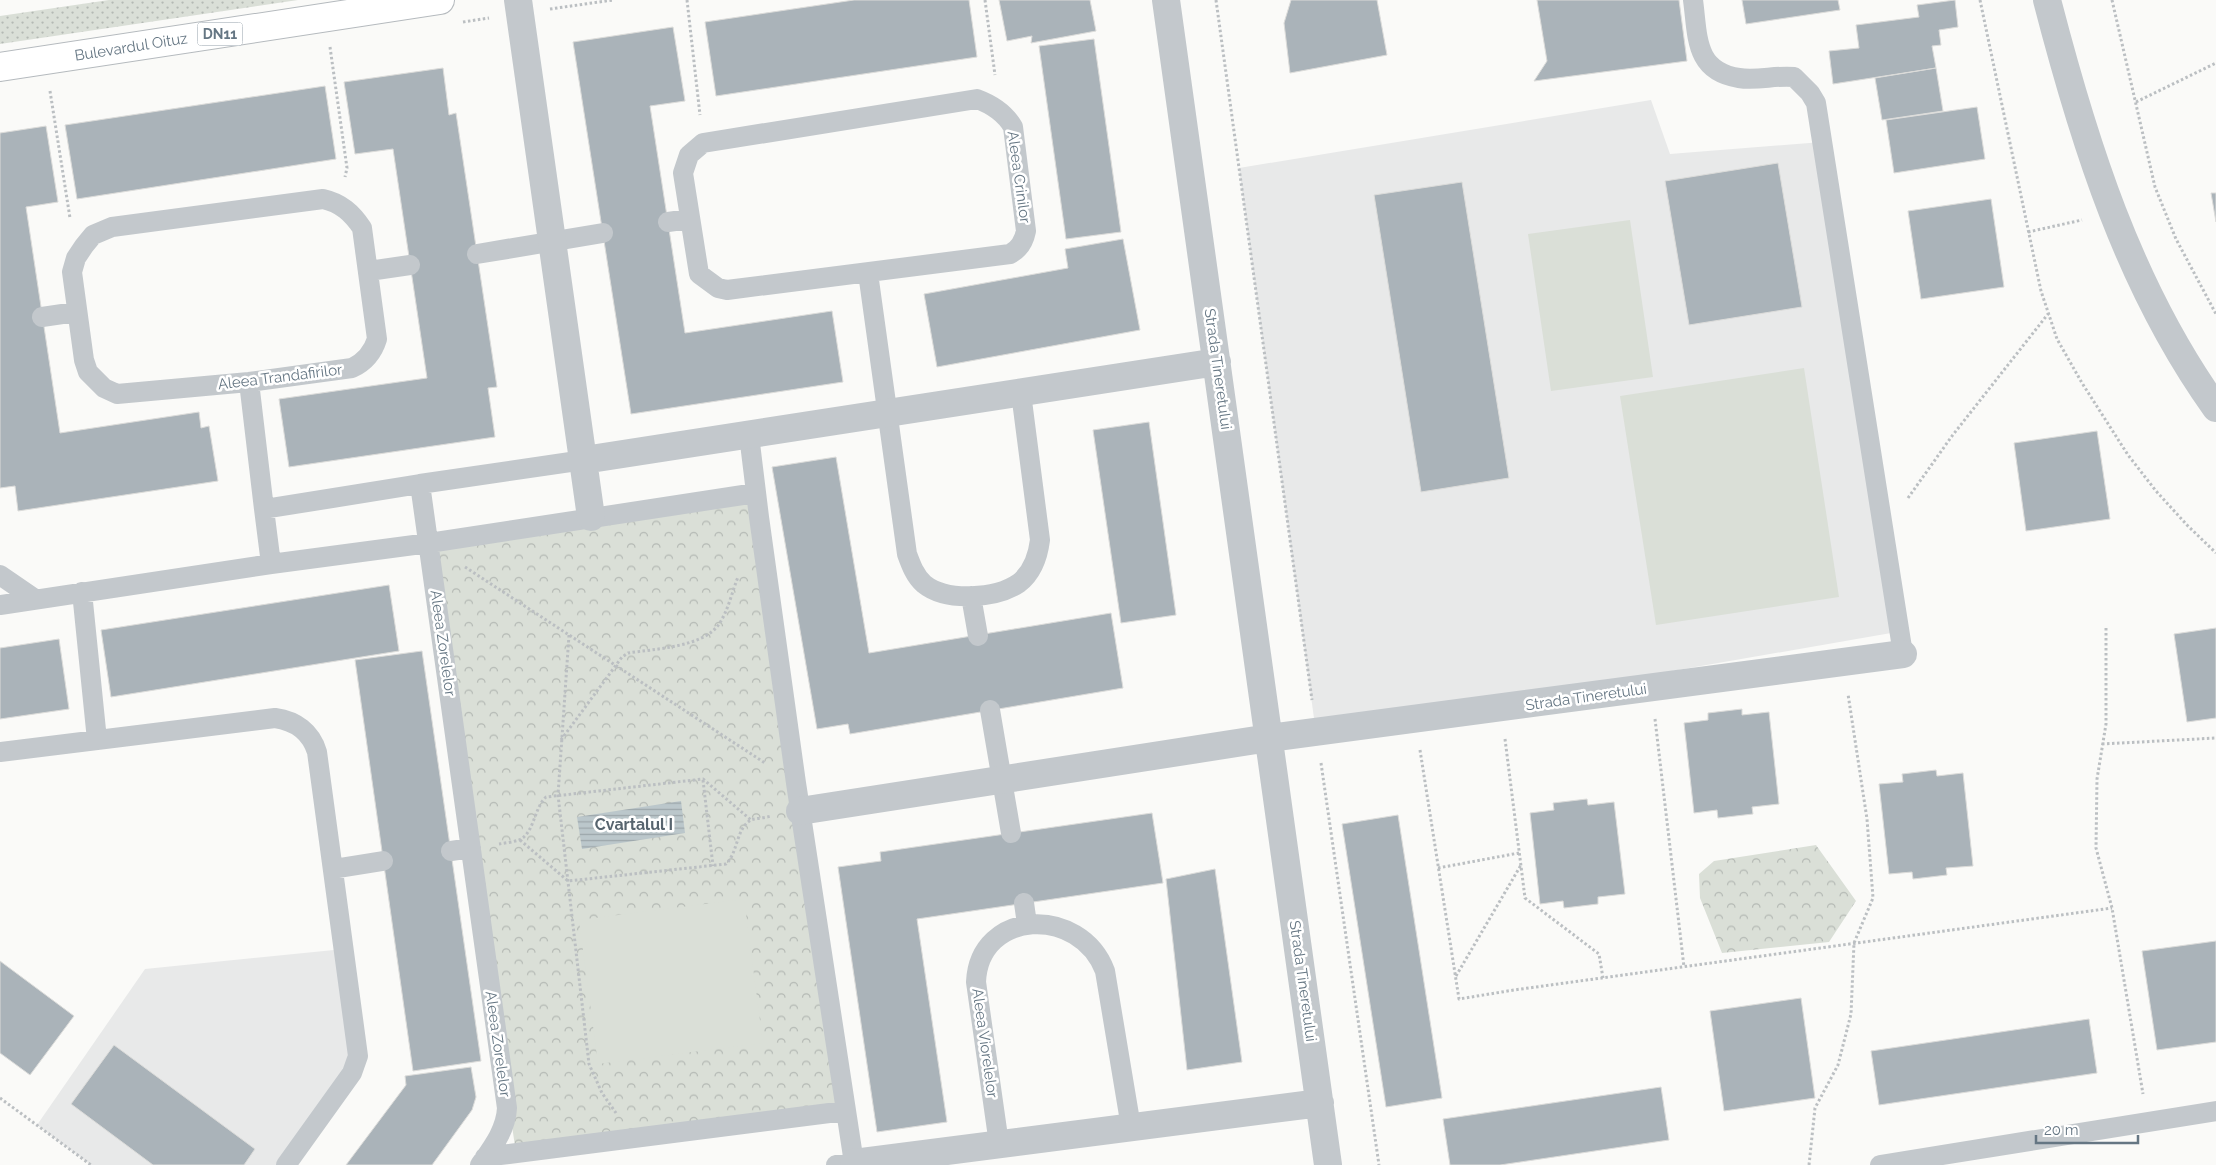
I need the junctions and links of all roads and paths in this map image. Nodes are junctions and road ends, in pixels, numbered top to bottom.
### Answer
1 (440, 0) edge
2 (518, 0) edge
3 (686, 0) edge
4 (985, 0) edge
5 (1166, 0) edge
6 (1216, 0) edge
7 (1693, 0) edge
8 (1980, 0) edge
9 (2047, 0) edge
10 (2112, 0) edge
11 (329, 42) dead end
12 (2216, 63) edge
13 (0, 67) edge
14 (48, 83) dead end
15 (2136, 102) junction
16 (992, 106) junction
17 (703, 143) junction
18 (340, 205) junction
19 (689, 219) junction
20 (2089, 219) dead end
21 (668, 222) dead end
22 (2028, 232) junction
23 (603, 233) dead end
24 (552, 242) junction
25 (84, 246) junction
26 (477, 254) dead end
27 (410, 265) dead end
28 (369, 271) junction
29 (868, 273) junction
30 (76, 312) junction
31 (2049, 314) junction
32 (2216, 314) edge
33 (42, 317) dead end
34 (1216, 362) junction
35 (249, 382) junction
36 (1020, 393) junction
37 (2216, 408) edge
38 (888, 413) junction
39 (750, 434) junction
40 (584, 460) junction
41 (420, 484) junction
42 (756, 492) junction
43 (264, 509) junction
44 (591, 517) junction
45 (1883, 531) junction
46 (429, 544) junction
47 (2216, 552) edge
48 (272, 564) junction
49 (739, 572) dead end
50 (0, 574) edge
51 (82, 592) junction
52 (971, 596) junction
53 (35, 599) junction
54 (0, 605) edge
55 (2106, 628) dead end
56 (569, 635) junction
57 (978, 636) dead end
58 (1903, 654) joint
59 (1843, 662) junction
60 (616, 666) junction
61 (1651, 688) junction
62 (1500, 708) junction
63 (990, 710) dead end
64 (1416, 720) junction
65 (1316, 734) junction
66 (1269, 738) junction
67 (2216, 738) edge
68 (97, 740) junction
69 (561, 741) junction
70 (2102, 744) junction
71 (0, 752) edge
72 (703, 779) junction
73 (1002, 780) junction
74 (796, 784) junction
75 (558, 795) junction
76 (800, 811) junction
77 (751, 820) junction
78 (1011, 833) dead end
79 (520, 840) junction
80 (471, 848) junction
81 (451, 851) dead end
82 (1519, 853) junction
83 (383, 861) dead end
84 (1521, 865) junction
85 (713, 866) junction
86 (1438, 868) junction
87 (333, 869) junction
88 (568, 881) junction
89 (1024, 903) dead end
90 (2112, 908) junction
91 (1027, 924) junction
92 (1854, 944) junction
93 (1684, 967) junction
94 (1456, 977) junction
95 (1603, 978) junction
96 (0, 1098) edge
97 (1320, 1103) junction
98 (2216, 1111) edge
99 (845, 1112) junction
100 (2147, 1122) junction
101 (1131, 1127) junction
102 (634, 1138) junction
103 (999, 1144) junction
104 (483, 1161) edge
105 (845, 1164) edge
106 (91, 1165) edge
107 (286, 1165) edge
108 (1328, 1165) edge
109 (1379, 1165) edge
110 (1809, 1165) edge
111 (1880, 1165) edge

1 - 13 main road, Bulevardul Oituz / DN11
2 - 24 street
3 - 17 path
4 - 16 path
5 - 34 street, Strada Tineretului
6 - 65 path
7 - 45 lane
8 - 22 path
9 - 37 street
10 - 15 path
11 - 18 path
12 - 15 path
14 - 25 path
15 - 32 path
16 - 17 lane, Aleea Crinilor
16 - 29 lane, Aleea Crinilor
17 - 19 lane, Aleea Crinilor
18 - 25 lane, Aleea Trandafirilor
18 - 28 lane, Aleea Trandafirilor
19 - 21 lane
19 - 29 lane, Aleea Crinilor
20 - 22 path
22 - 31 path
23 - 24 lane
24 - 26 lane
24 - 40 street
25 - 30 lane, Aleea Trandafirilor
27 - 28 lane
28 - 35 lane, Aleea Trandafirilor
29 - 38 lane
30 - 33 lane
30 - 35 lane, Aleea Trandafirilor
31 - 45 path
31 - 47 path
34 - 36 street
34 - 66 street, Strada Tineretului
35 - 43 lane
36 - 38 street
36 - 52 lane
38 - 39 street
38 - 52 lane
39 - 40 street
39 - 42 lane
40 - 41 lane
40 - 44 street
41 - 43 lane
41 - 46 lane, Aleea Zorelelor
42 - 44 lane
42 - 74 lane
43 - 48 lane
44 - 46 lane
45 - 58 lane
46 - 48 lane
46 - 56 path
46 - 80 lane, Aleea Zorelelor
48 - 51 lane
49 - 60 path
50 - 53 lane
51 - 53 lane
51 - 68 lane
52 - 57 lane
53 - 54 lane
55 - 70 path
56 - 60 path
56 - 69 path
58 - 59 street, Strada Tineretului
59 - 61 street, Strada Tineretului
59 - 92 path
60 - 69 path
60 - 74 path
61 - 62 street, Strada Tineretului
61 - 93 path
62 - 64 street, Strada Tineretului
62 - 82 path
63 - 73 lane
64 - 65 street, Strada Tineretului
64 - 86 path
65 - 66 street, Strada Tineretului
65 - 109 path
66 - 73 street
66 - 97 street, Strada Tineretului
67 - 70 path
68 - 71 lane
68 - 87 lane
69 - 75 path
70 - 90 path
72 - 75 path
72 - 77 path
72 - 85 path
73 - 76 street
73 - 78 lane
74 - 76 lane
75 - 79 path
75 - 88 path
76 - 77 path
76 - 99 lane
77 - 85 path
79 - 80 path
79 - 88 path
80 - 81 lane
80 - 104 lane, Aleea Zorelelor
82 - 84 path
82 - 86 path
83 - 87 lane
84 - 94 path
84 - 95 path
85 - 88 path
86 - 94 path
87 - 107 lane
88 - 102 path
89 - 91 lane
90 - 92 path
90 - 100 path
91 - 101 lane, Aleea Viorelelor
91 - 103 lane, Aleea Viorelelor
92 - 93 path
92 - 110 path
93 - 95 path
94 - 95 path
96 - 106 path
97 - 101 street
97 - 108 street, Strada Tineretului
98 - 100 lane
99 - 102 lane
99 - 105 lane
100 - 111 lane
101 - 103 street
102 - 104 lane
103 - 105 street

